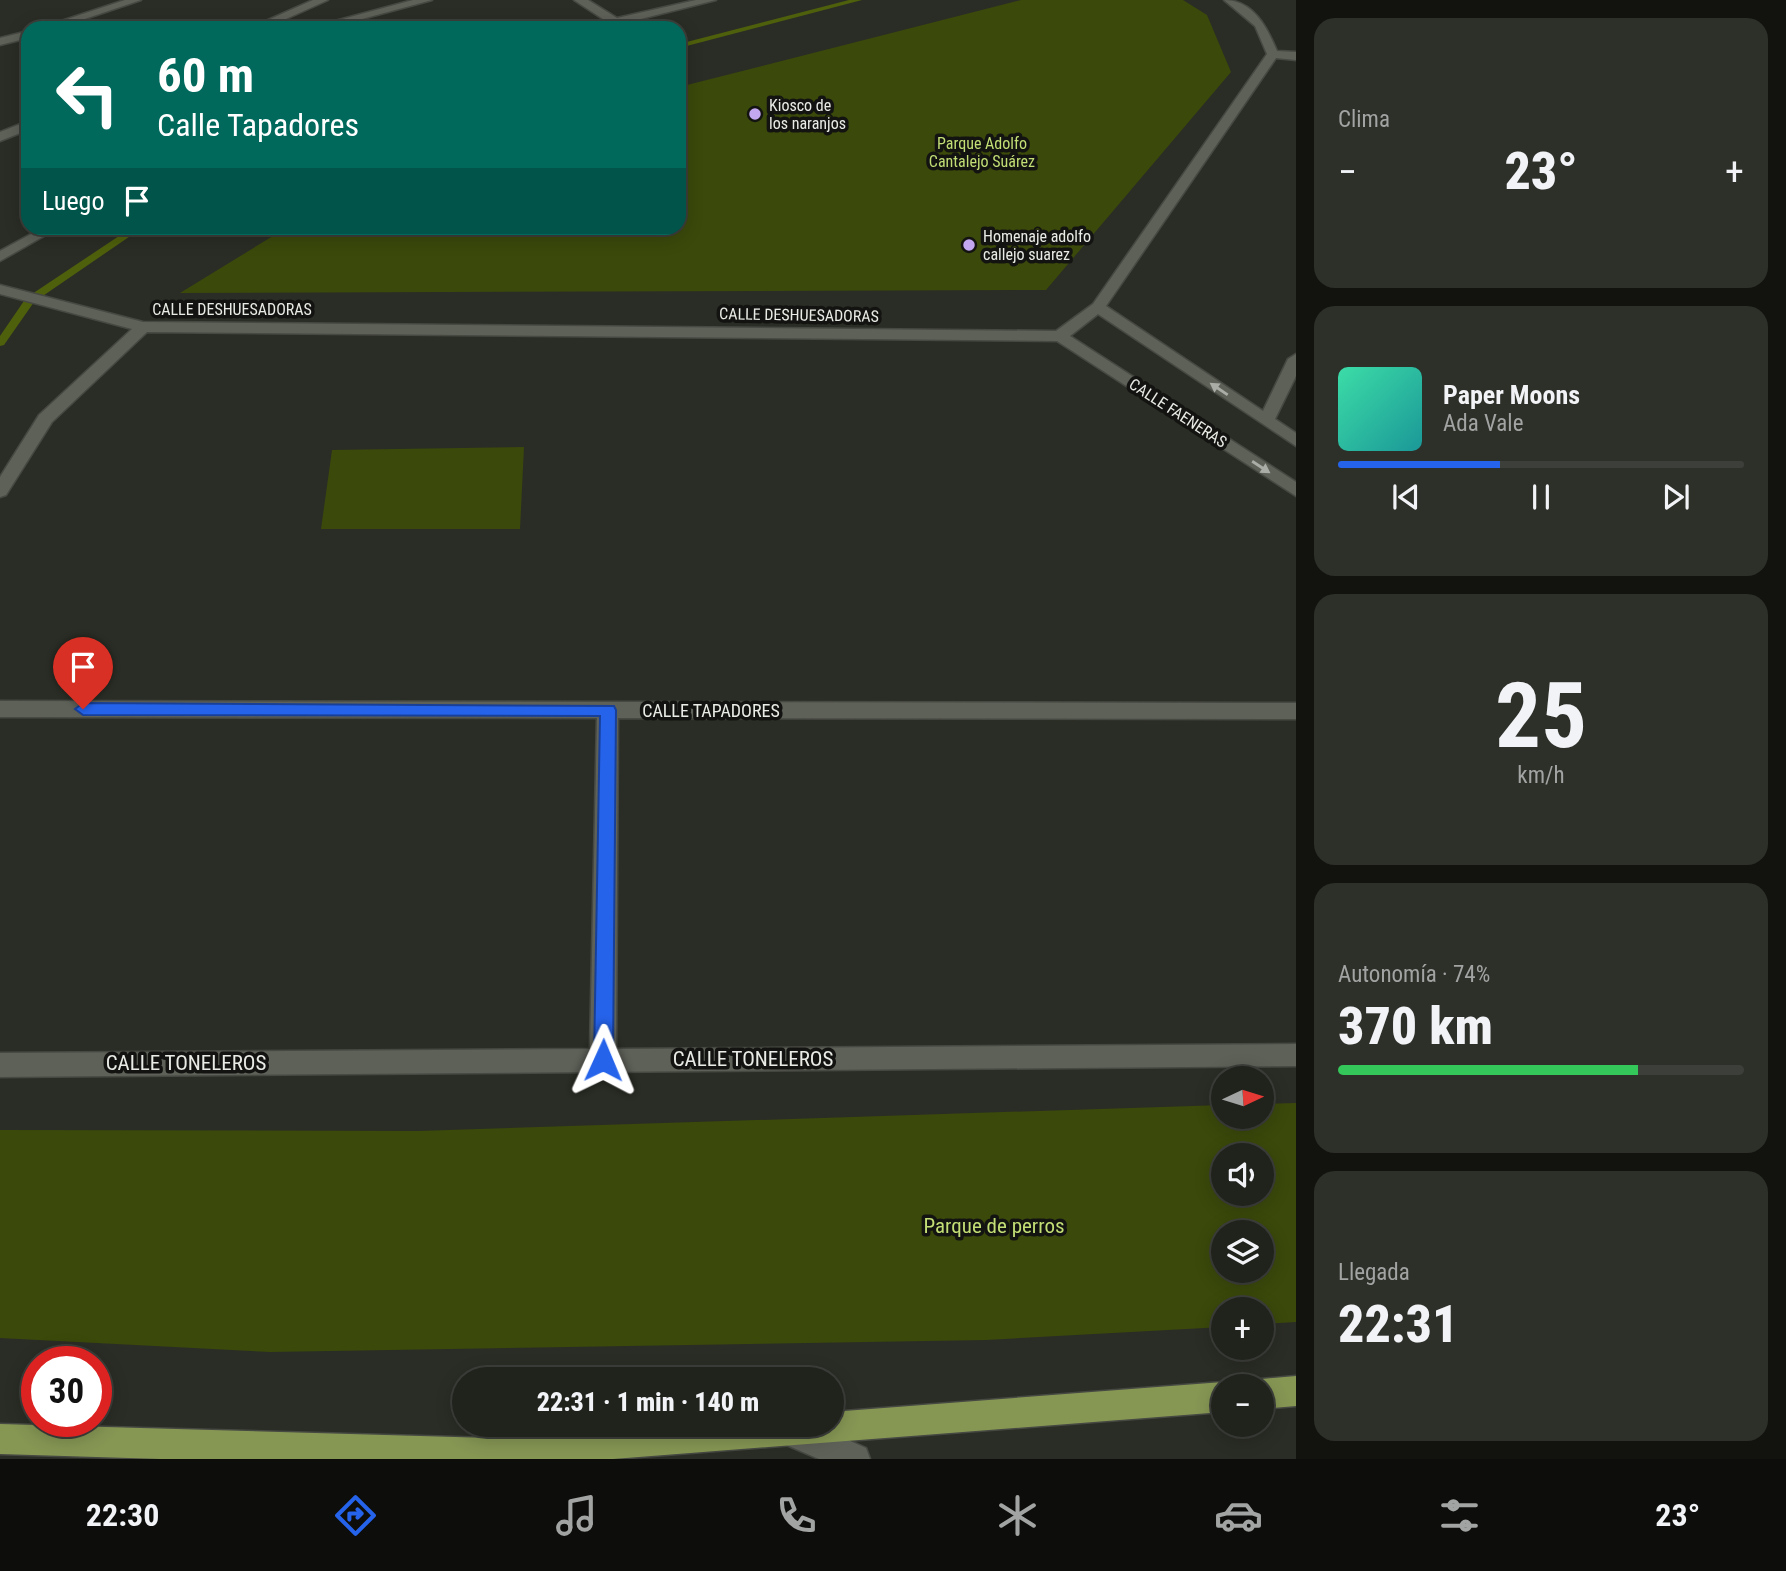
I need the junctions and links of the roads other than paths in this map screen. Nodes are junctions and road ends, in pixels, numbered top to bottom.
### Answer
1 (136, 0) edge
2 (322, 0) edge
3 (426, 0) edge
4 (579, 0) edge
5 (710, 0) edge
6 (1228, 0) edge
7 (68, 21) edge
8 (272, 21) edge
9 (343, 21) edge
10 (613, 21) edge
11 (619, 21) edge
12 (21, 36) edge
13 (0, 42) edge
14 (1273, 54) junction
15 (1296, 56) edge
16 (21, 128) edge
17 (0, 137) edge
18 (39, 235) edge
19 (0, 257) edge
20 (0, 289) edge
21 (1098, 307) junction
22 (144, 327) junction
23 (1060, 336) junction
24 (1296, 359) edge
25 (1266, 421) junction
26 (1296, 441) edge
27 (1296, 490) edge
28 (0, 491) edge
29 (0, 709) edge
30 (608, 710) junction
31 (1296, 711) edge
32 (1296, 1055) edge
33 (603, 1060) junction
34 (0, 1065) edge
35 (1296, 1391) edge
36 (1274, 1393) edge
37 (1211, 1398) edge
38 (844, 1426) edge
39 (699, 1437) edge
40 (806, 1437) edge
41 (0, 1440) edge
42 (855, 1459) edge

1 - 7 street
2 - 8 street
3 - 9 street
4 - 10 street
5 - 11 street
6 - 14 street
12 - 13 street
14 - 15 street
14 - 21 street
16 - 17 street
18 - 19 street
20 - 22 street, CALLE DESHUESADORAS
21 - 23 street
25 -> 21 street
22 - 23 street, CALLE DESHUESADORAS
22 - 28 street
23 -> 27 street, CALLE FAENERAS
24 - 25 street
25 - 26 street
29 - 30 street, CALLE TAPADORES
30 - 31 street, CALLE TAPADORES
30 - 33 street
32 - 33 street, CALLE TONELEROS
33 - 34 street, CALLE TONELEROS
35 - 36 main road
37 - 38 main road
39 - 41 main road
40 - 42 street

